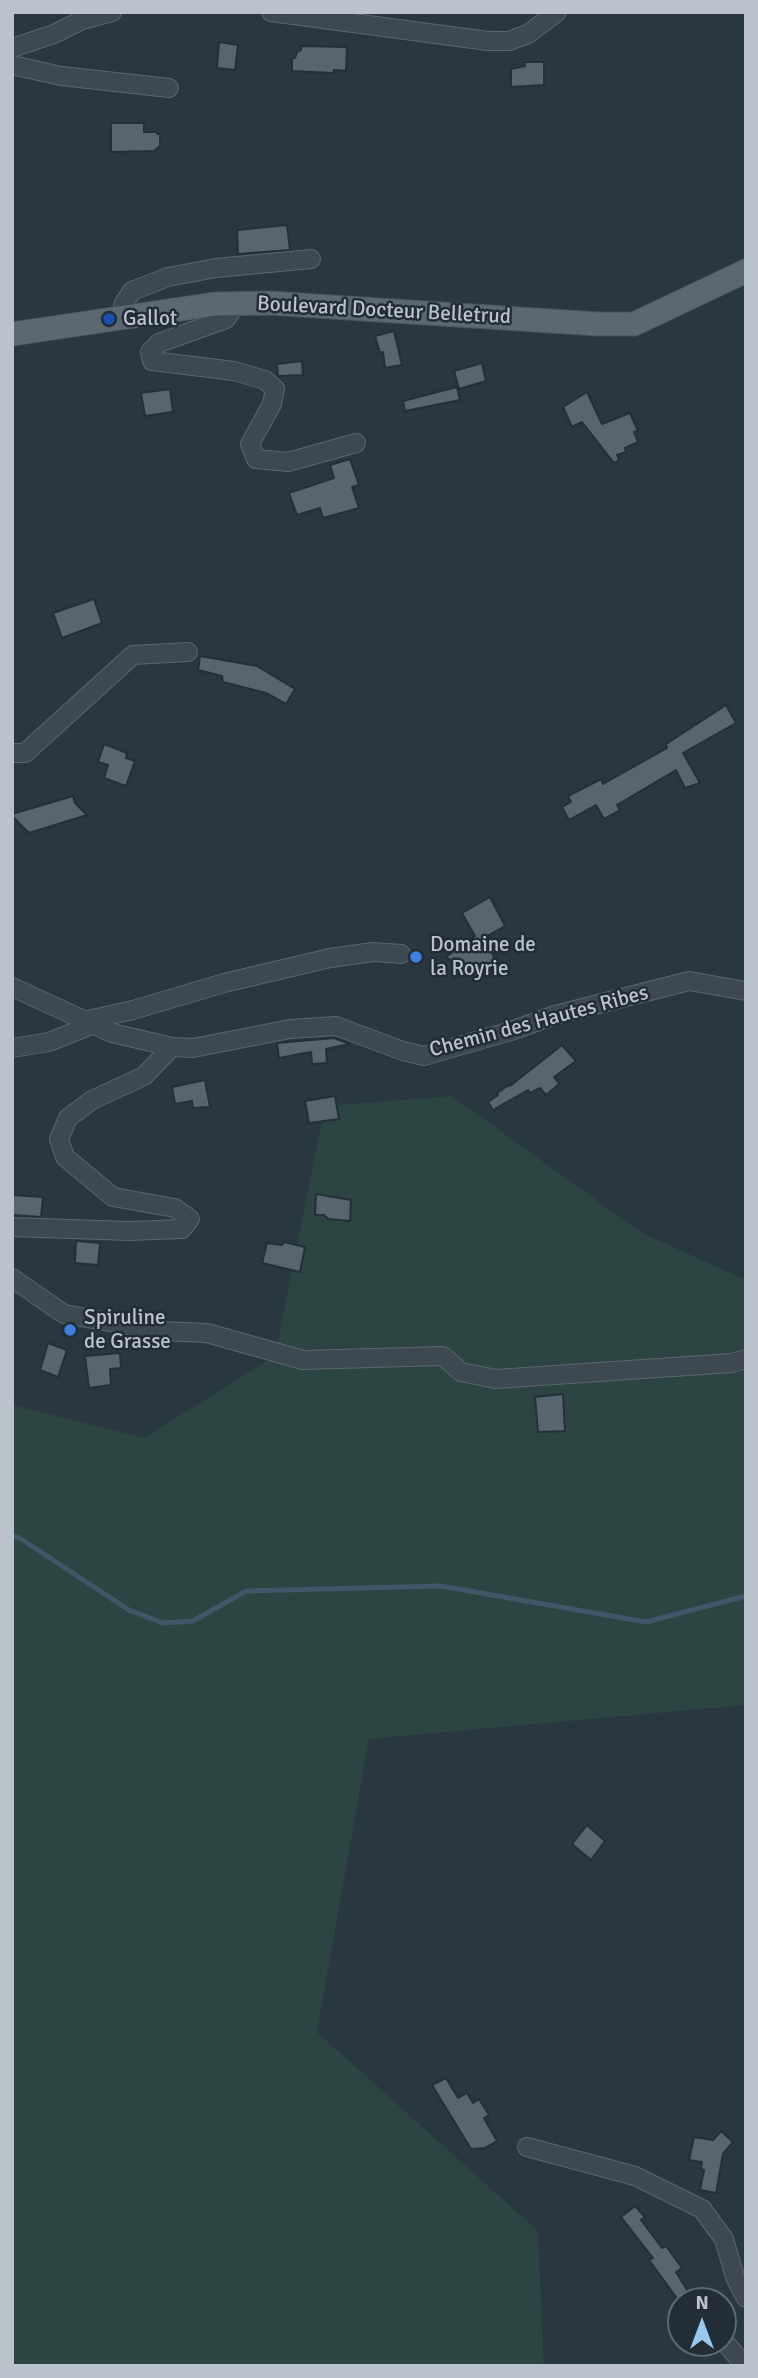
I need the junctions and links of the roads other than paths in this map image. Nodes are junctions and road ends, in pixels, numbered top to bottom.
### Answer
1 (112, 12) edge
2 (271, 12) edge
3 (557, 12) edge
4 (12, 48) edge
5 (12, 65) edge
6 (169, 88) dead end
7 (311, 259) dead end
8 (746, 271) edge
9 (236, 304) junction
10 (124, 317) junction
11 (12, 334) edge
12 (356, 443) dead end
13 (188, 652) dead end
14 (12, 753) edge
15 (401, 954) dead end
16 (12, 987) edge
17 (746, 991) edge
18 (88, 1023) junction
19 (172, 1046) junction
20 (12, 1048) edge
21 (12, 1227) edge
22 (12, 1279) edge
23 (746, 1359) edge
24 (527, 2147) dead end
25 (746, 2298) edge

1 - 4 street
2 - 3 street
5 - 6 street
7 - 10 street
8 - 9 main road, Boulevard Docteur Belletrud
9 - 10 main road, Boulevard Docteur Belletrud
9 - 12 street
10 - 11 main road, Boulevard Docteur Belletrud
13 - 14 street
15 - 18 street
16 - 18 street, Chemin des Hautes Ribes
17 - 19 street, Chemin des Hautes Ribes
18 - 19 street, Chemin des Hautes Ribes
18 - 20 street
19 - 21 street
22 - 23 street
24 - 25 street

